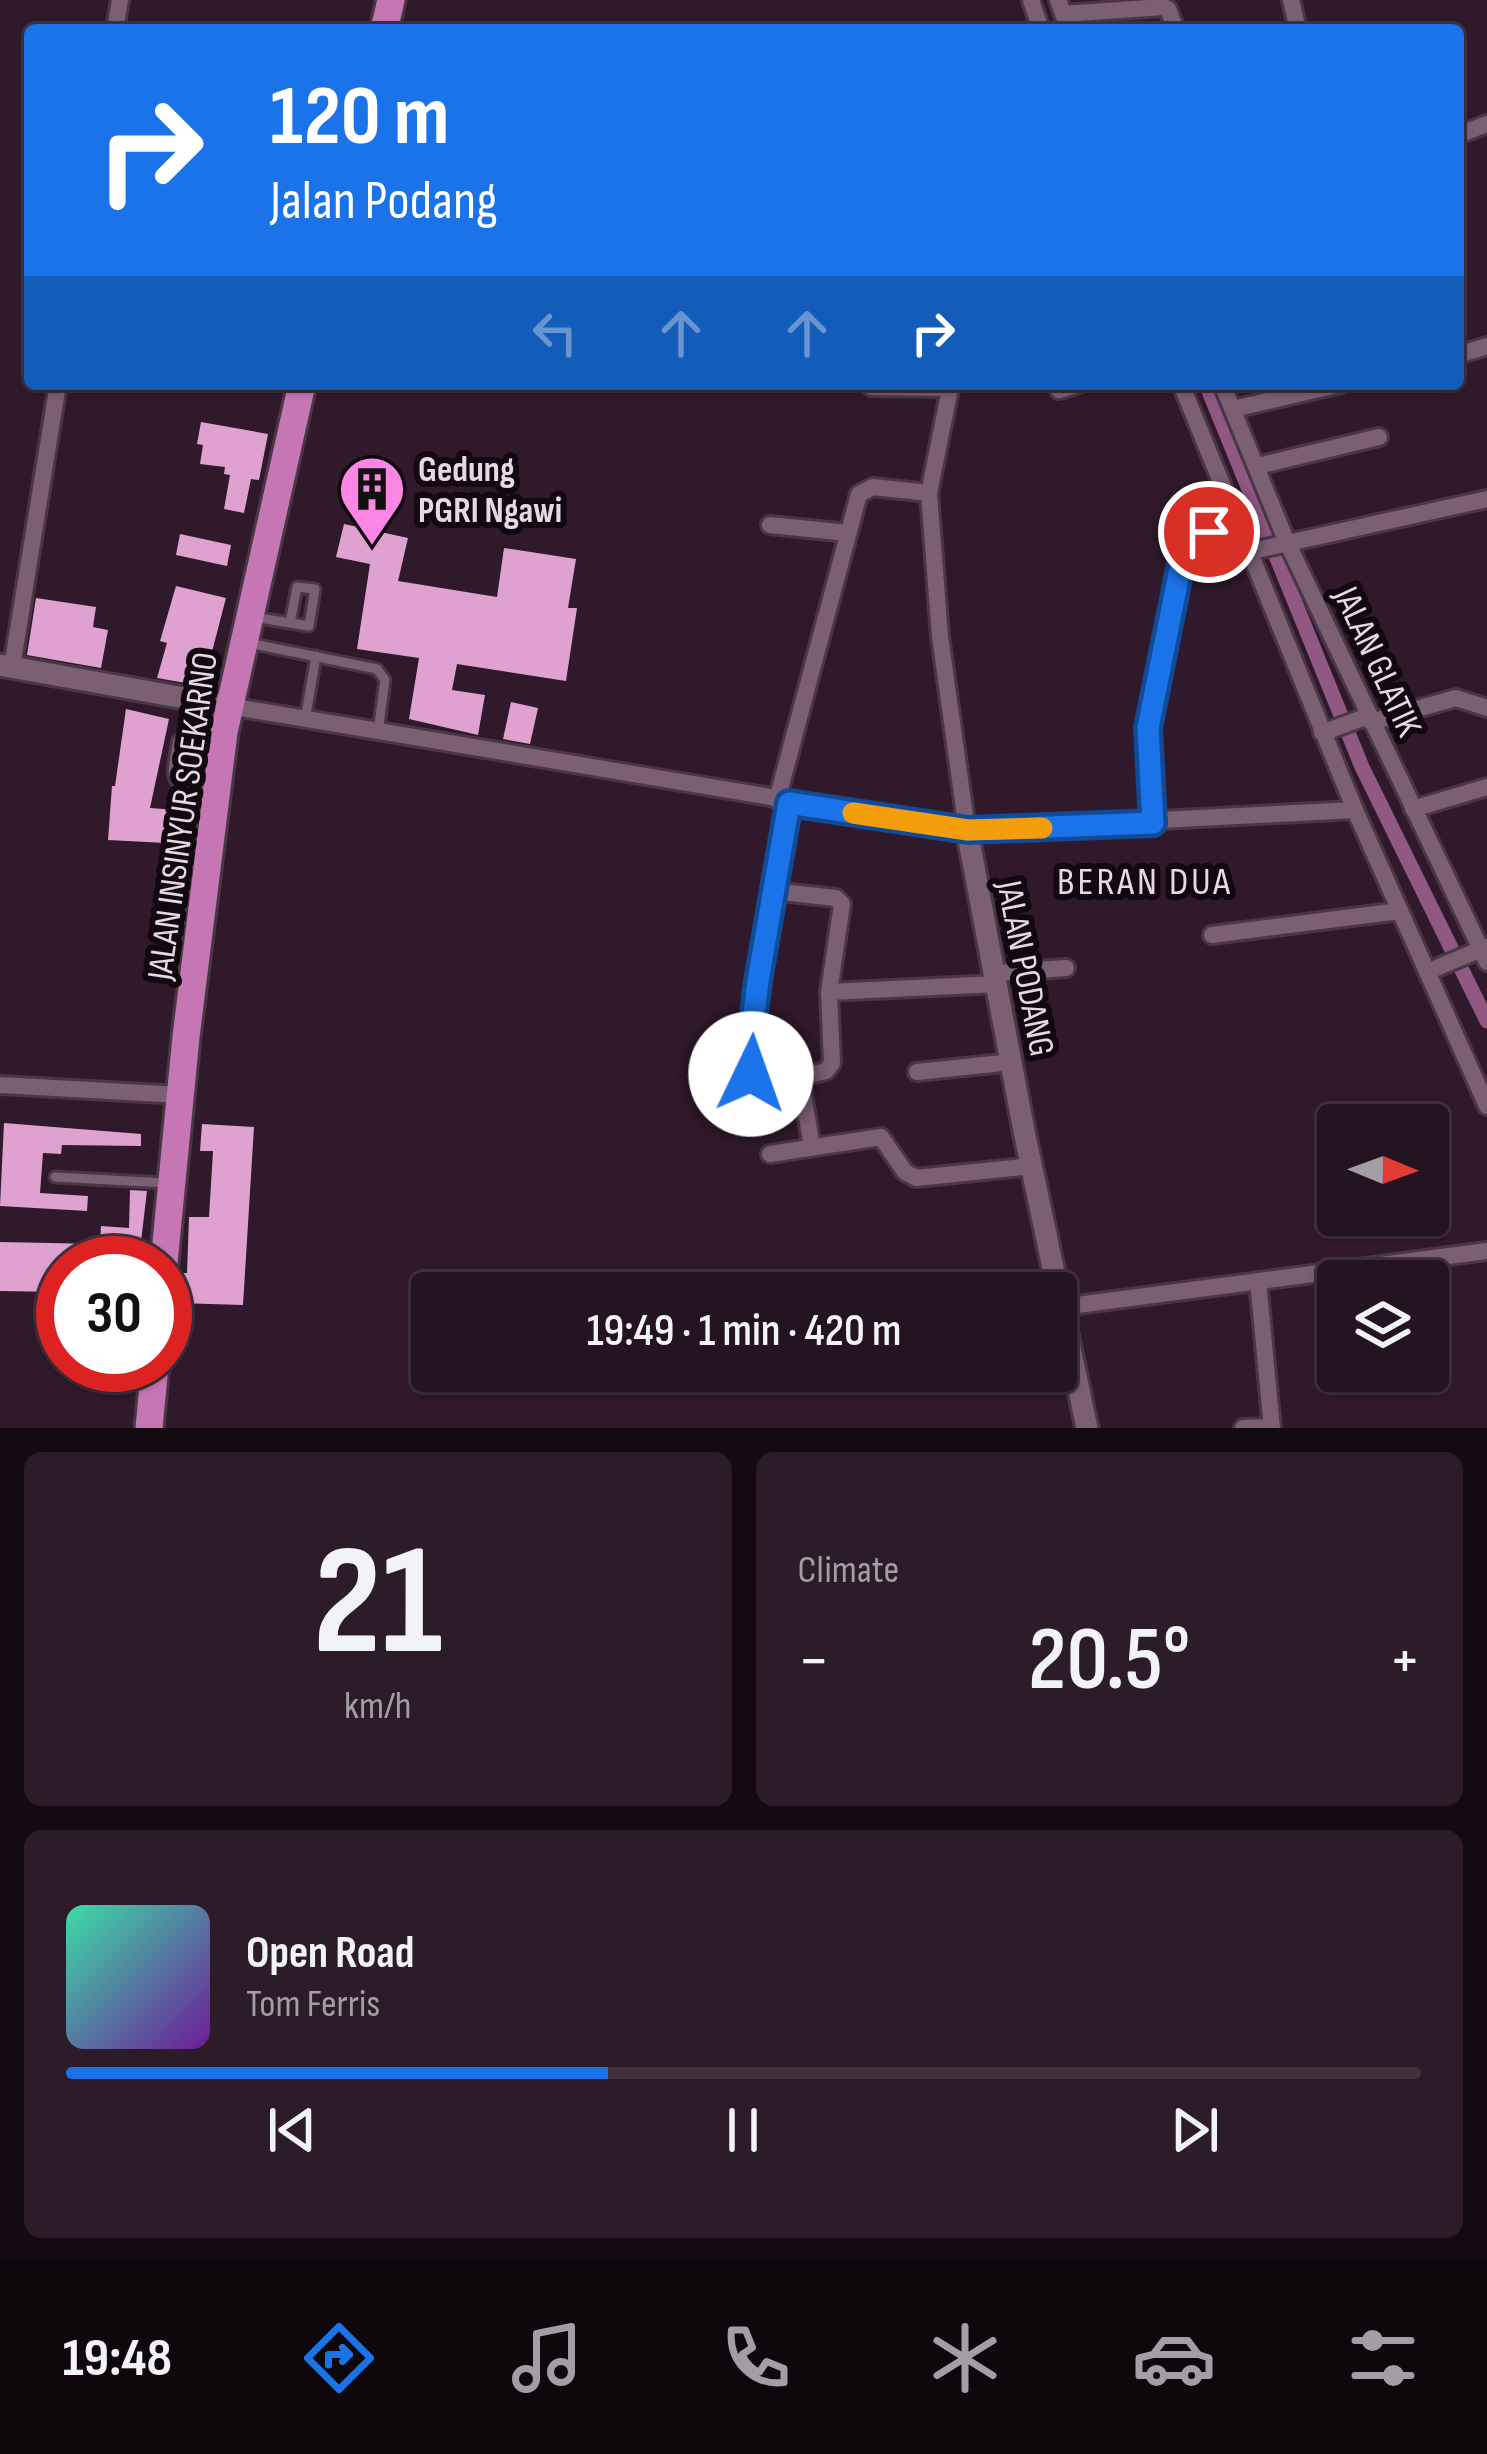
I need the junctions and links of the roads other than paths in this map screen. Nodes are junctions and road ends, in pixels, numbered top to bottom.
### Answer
1 (1031, 0) edge
2 (1056, 22) edge
3 (1174, 24) edge
4 (57, 390) edge
5 (301, 390) edge
6 (949, 390) edge
7 (1184, 390) edge
8 (1224, 390) edge
9 (1315, 390) edge
10 (1232, 409) junction
11 (1379, 437) dead end
12 (1257, 466) junction
13 (929, 493) junction
14 (1487, 500) edge
15 (770, 525) dead end
16 (1241, 525) junction
17 (848, 533) junction
18 (1269, 545) junction
19 (290, 623) dead end
20 (245, 629) junction
21 (316, 656) junction
22 (6, 666) edge
23 (229, 706) junction
24 (1487, 709) edge
25 (305, 720) junction
26 (1351, 724) junction
27 (378, 733) junction
28 (178, 740) dead end
29 (1487, 788) edge
30 (217, 792) junction
31 (783, 801) junction
32 (1413, 809) junction
33 (1354, 810) junction
34 (1153, 823) junction
35 (968, 830) junction
36 (772, 891) junction
37 (1399, 910) junction
38 (1212, 934) dead end
39 (1480, 954) edge
40 (1066, 968) dead end
41 (1427, 972) junction
42 (996, 978) junction
43 (829, 992) junction
44 (1012, 1062) junction
45 (917, 1072) dead end
46 (800, 1077) junction
47 (0, 1085) edge
48 (181, 1095) junction
49 (1487, 1106) edge
50 (812, 1147) junction
51 (770, 1154) dead end
52 (1032, 1166) junction
53 (55, 1177) dead end
54 (172, 1183) junction
55 (167, 1236) edge
56 (1487, 1251) edge
57 (1055, 1272) edge
58 (1258, 1281) junction
59 (1077, 1305) edge
60 (1077, 1380) edge
61 (152, 1392) edge
62 (1272, 1427) edge
63 (148, 1428) edge
64 (1087, 1428) edge
65 (1244, 1428) edge

1 - 2 street
2 - 3 street
4 - 22 street
5 - 20 highway, JALAN INSINYUR SOEKARNO
6 - 13 street
7 - 16 street
8 - 10 street, JALAN GLATIK
9 - 10 street
10 - 12 street, JALAN GLATIK
11 - 12 street
12 - 18 street, JALAN GLATIK
13 - 17 street
13 - 35 street
14 - 18 street
15 - 17 street
16 - 18 street
16 - 34 street
17 - 31 street
18 - 26 street
18 - 26 street, JALAN GLATIK
19 - 20 lane
20 - 21 lane
20 - 23 highway, JALAN INSINYUR SOEKARNO
21 - 25 lane
21 - 27 lane
22 - 23 street
23 - 25 street
23 - 30 highway, JALAN INSINYUR SOEKARNO
24 - 26 street
25 - 27 street
26 - 32 street, JALAN GLATIK
26 - 33 street
27 - 31 street
28 - 30 lane
29 - 32 street
30 - 48 highway, JALAN INSINYUR SOEKARNO
31 - 35 street
31 - 36 street
32 - 39 street, JALAN GLATIK
33 - 34 street
33 - 37 street
34 - 35 street
35 - 42 street, JALAN PODANG
36 - 43 street
36 - 46 street
37 - 38 street
37 - 41 street
39 - 41 street
40 - 42 street
41 - 49 street
42 - 43 street
42 - 44 street, JALAN PODANG
43 - 46 street
44 - 45 street
44 - 52 street, JALAN PODANG
46 - 50 street
47 - 48 street
48 - 54 highway, JALAN INSINYUR SOEKARNO
50 - 51 street
50 - 52 street
52 - 57 street, JALAN PODANG
53 - 54 lane
54 - 55 highway, JALAN INSINYUR SOEKARNO
56 - 58 street
58 - 59 street
58 - 62 street
60 - 64 street, JALAN PODANG
61 - 63 highway
62 - 65 street

